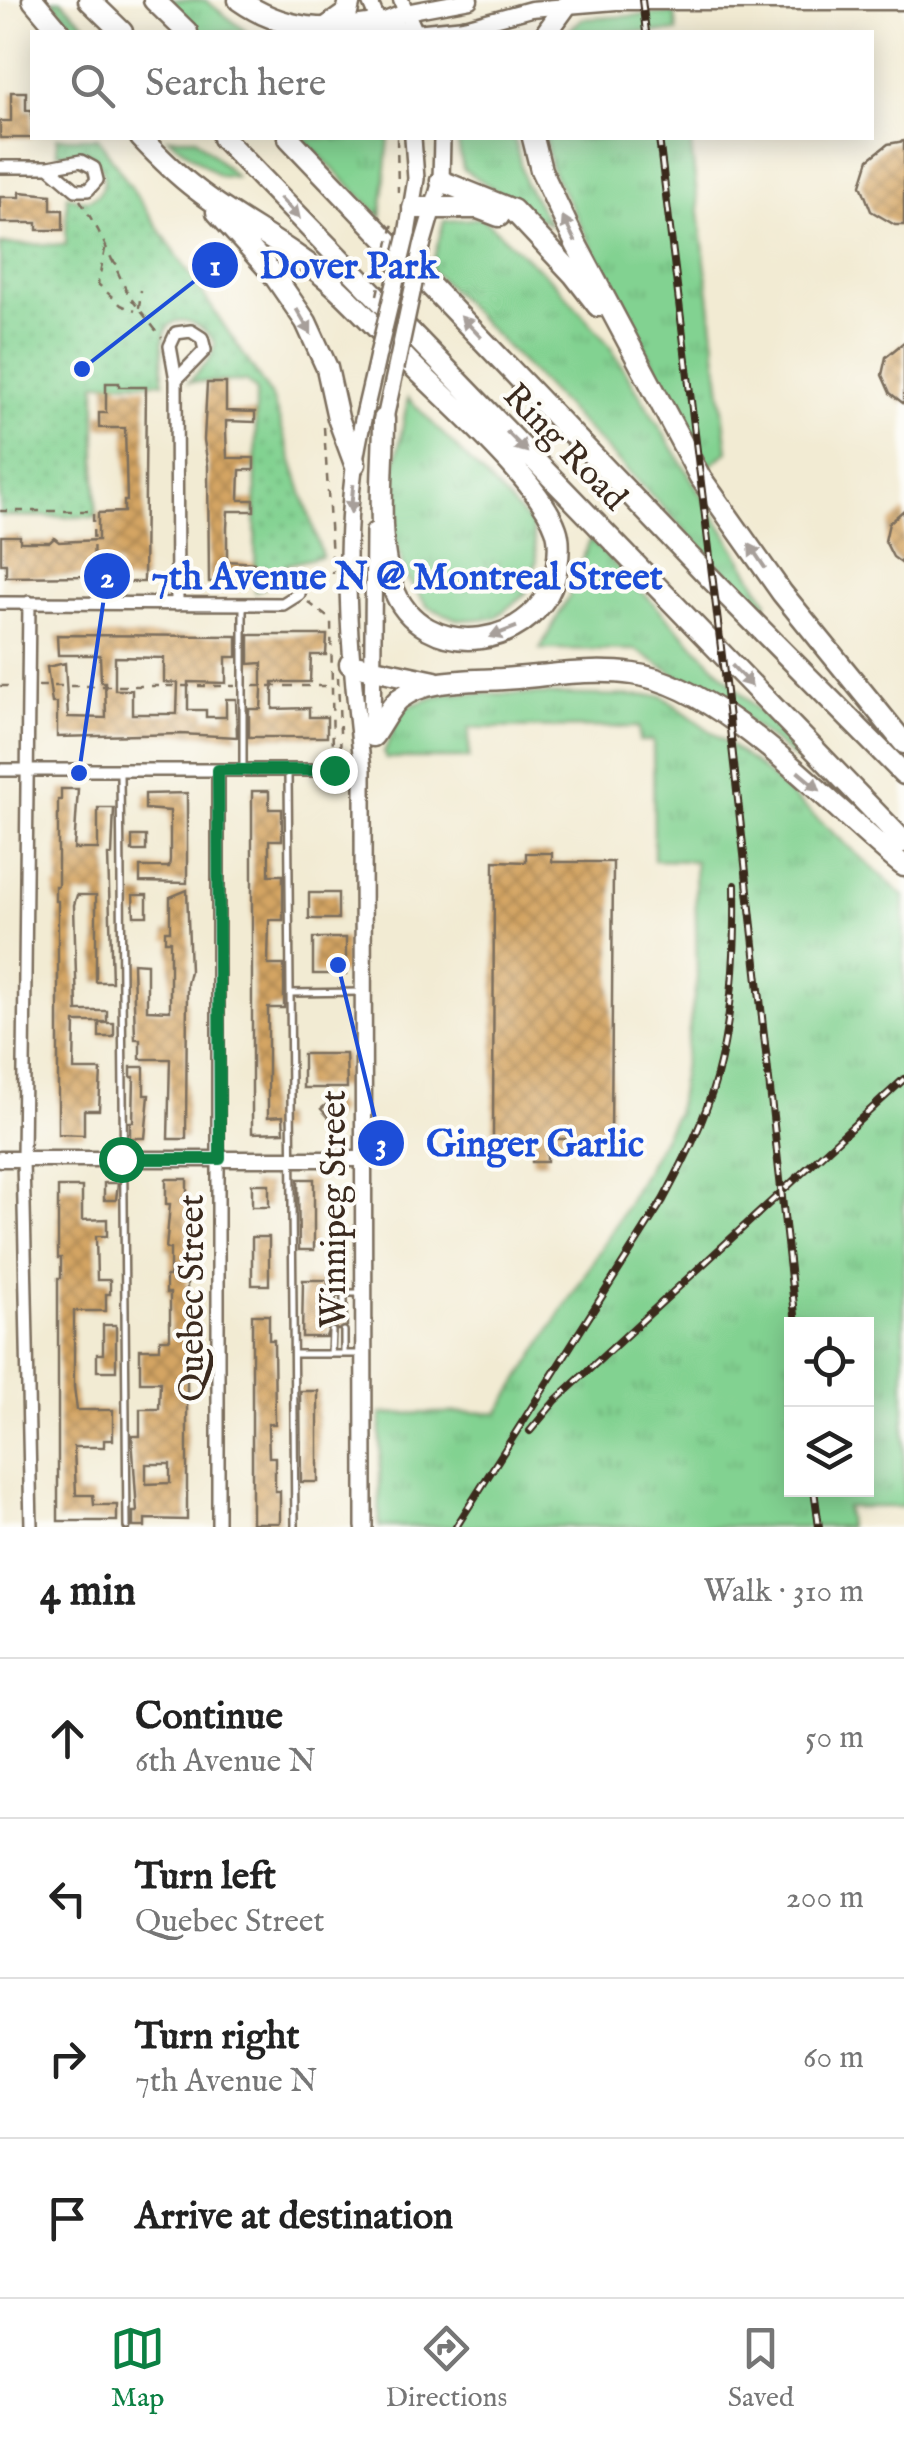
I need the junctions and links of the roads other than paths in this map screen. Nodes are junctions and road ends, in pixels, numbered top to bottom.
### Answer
1 (33, 0) edge
2 (89, 0) edge
3 (154, 0) edge
4 (239, 0) edge
5 (350, 0) edge
6 (369, 0) edge
7 (470, 0) edge
8 (613, 1) edge
9 (904, 2) edge
10 (403, 6) edge
11 (566, 7) junction
12 (381, 28) edge
13 (58, 30) edge
14 (120, 30) edge
15 (185, 30) edge
16 (323, 30) edge
17 (414, 30) edge
18 (464, 30) edge
19 (549, 30) edge
20 (143, 140) edge
21 (225, 140) edge
22 (291, 140) edge
23 (413, 140) edge
24 (534, 140) edge
25 (444, 143) edge
26 (0, 166) edge
27 (49, 167) junction
28 (442, 181) junction
29 (199, 192) junction
30 (415, 207) junction
31 (538, 236) junction
32 (630, 347) junction
33 (176, 380) junction
34 (384, 419) junction
35 (355, 464) junction
36 (300, 594) road end
37 (29, 602) junction
38 (0, 603) edge
39 (177, 604) junction
40 (243, 604) junction
41 (350, 664) junction
42 (373, 671) junction
43 (442, 683) junction
44 (373, 736) junction
45 (904, 743) edge
46 (0, 770) edge
47 (27, 770) junction
48 (120, 770) junction
49 (218, 770) junction
50 (243, 770) junction
51 (288, 770) junction
52 (362, 770) junction
53 (904, 774) edge
54 (904, 842) edge
55 (904, 866) edge
56 (363, 992) junction
57 (291, 993) junction
58 (0, 1159) edge
59 (23, 1159) junction
60 (121, 1159) junction
61 (220, 1159) junction
62 (293, 1159) junction
63 (363, 1159) junction
64 (364, 1293) junction
65 (344, 1294) junction
66 (332, 1309) dead end
67 (344, 1309) dead end
68 (332, 1331) dead end
69 (344, 1331) dead end
70 (294, 1354) junction
71 (331, 1354) junction
72 (344, 1354) junction
73 (364, 1354) junction
74 (31, 1527) edge
75 (127, 1527) edge
76 (218, 1527) edge
77 (295, 1527) edge
78 (364, 1527) edge

1 - 13 highway
2 - 14 highway
3 - 15 highway
4 - 16 highway
5 - 16 highway
6 - 12 street
7 - 10 street
8 - 9 street
8 - 11 street
10 - 12 main road
10 - 17 main road
11 - 18 street
11 - 19 highway
12 - 16 highway
20 - 29 highway
21 -> 54 highway, Ring Road
53 -> 22 highway, Ring Road
23 - 30 main road, Winnipeg Street
32 -> 24 highway
25 - 28 main road, Winnipeg Street
26 - 27 street
27 - 27 street
28 - 30 main road, Winnipeg Street
28 - 31 highway
29 -> 34 highway
29 -> 35 highway
30 - 31 highway
30 - 34 main road, Winnipeg Street, bridge
30 - 35 main road, Winnipeg Street, bridge
31 - 32 highway
45 -> 32 highway
33 - 33 street
33 - 39 street
34 - 42 main road, Winnipeg Street
35 -> 41 main road, Winnipeg Street
36 - 40 street
37 - 38 street
37 - 39 street
37 - 47 street
39 - 40 street
40 - 50 lane
41 - 42 highway
41 - 52 main road, Winnipeg Street
42 - 43 highway
42 - 44 main road, Winnipeg Street
43 - 44 highway
43 -> 55 highway
44 - 52 main road, Winnipeg Street
46 - 47 street
47 - 48 street
47 - 59 street
48 - 49 street
48 - 60 lane
49 - 50 street
49 - 61 street, Quebec Street
50 - 51 street
51 - 52 street
51 - 57 lane
52 - 56 main road, Winnipeg Street
56 - 57 lane
56 - 63 main road, Winnipeg Street
57 - 62 lane
58 - 59 street
59 - 60 street
59 - 74 street
60 - 61 street
60 - 75 lane
61 - 62 street
61 - 76 street, Quebec Street
62 - 63 street
62 - 70 lane
63 - 64 main road, Winnipeg Street
64 - 65 lane
64 - 73 main road, Winnipeg Street
65 - 66 lane
65 - 67 lane
68 - 71 lane
69 - 72 lane
70 - 71 lane
70 - 77 lane
71 - 72 lane
72 - 73 lane
73 - 78 main road, Winnipeg Street

